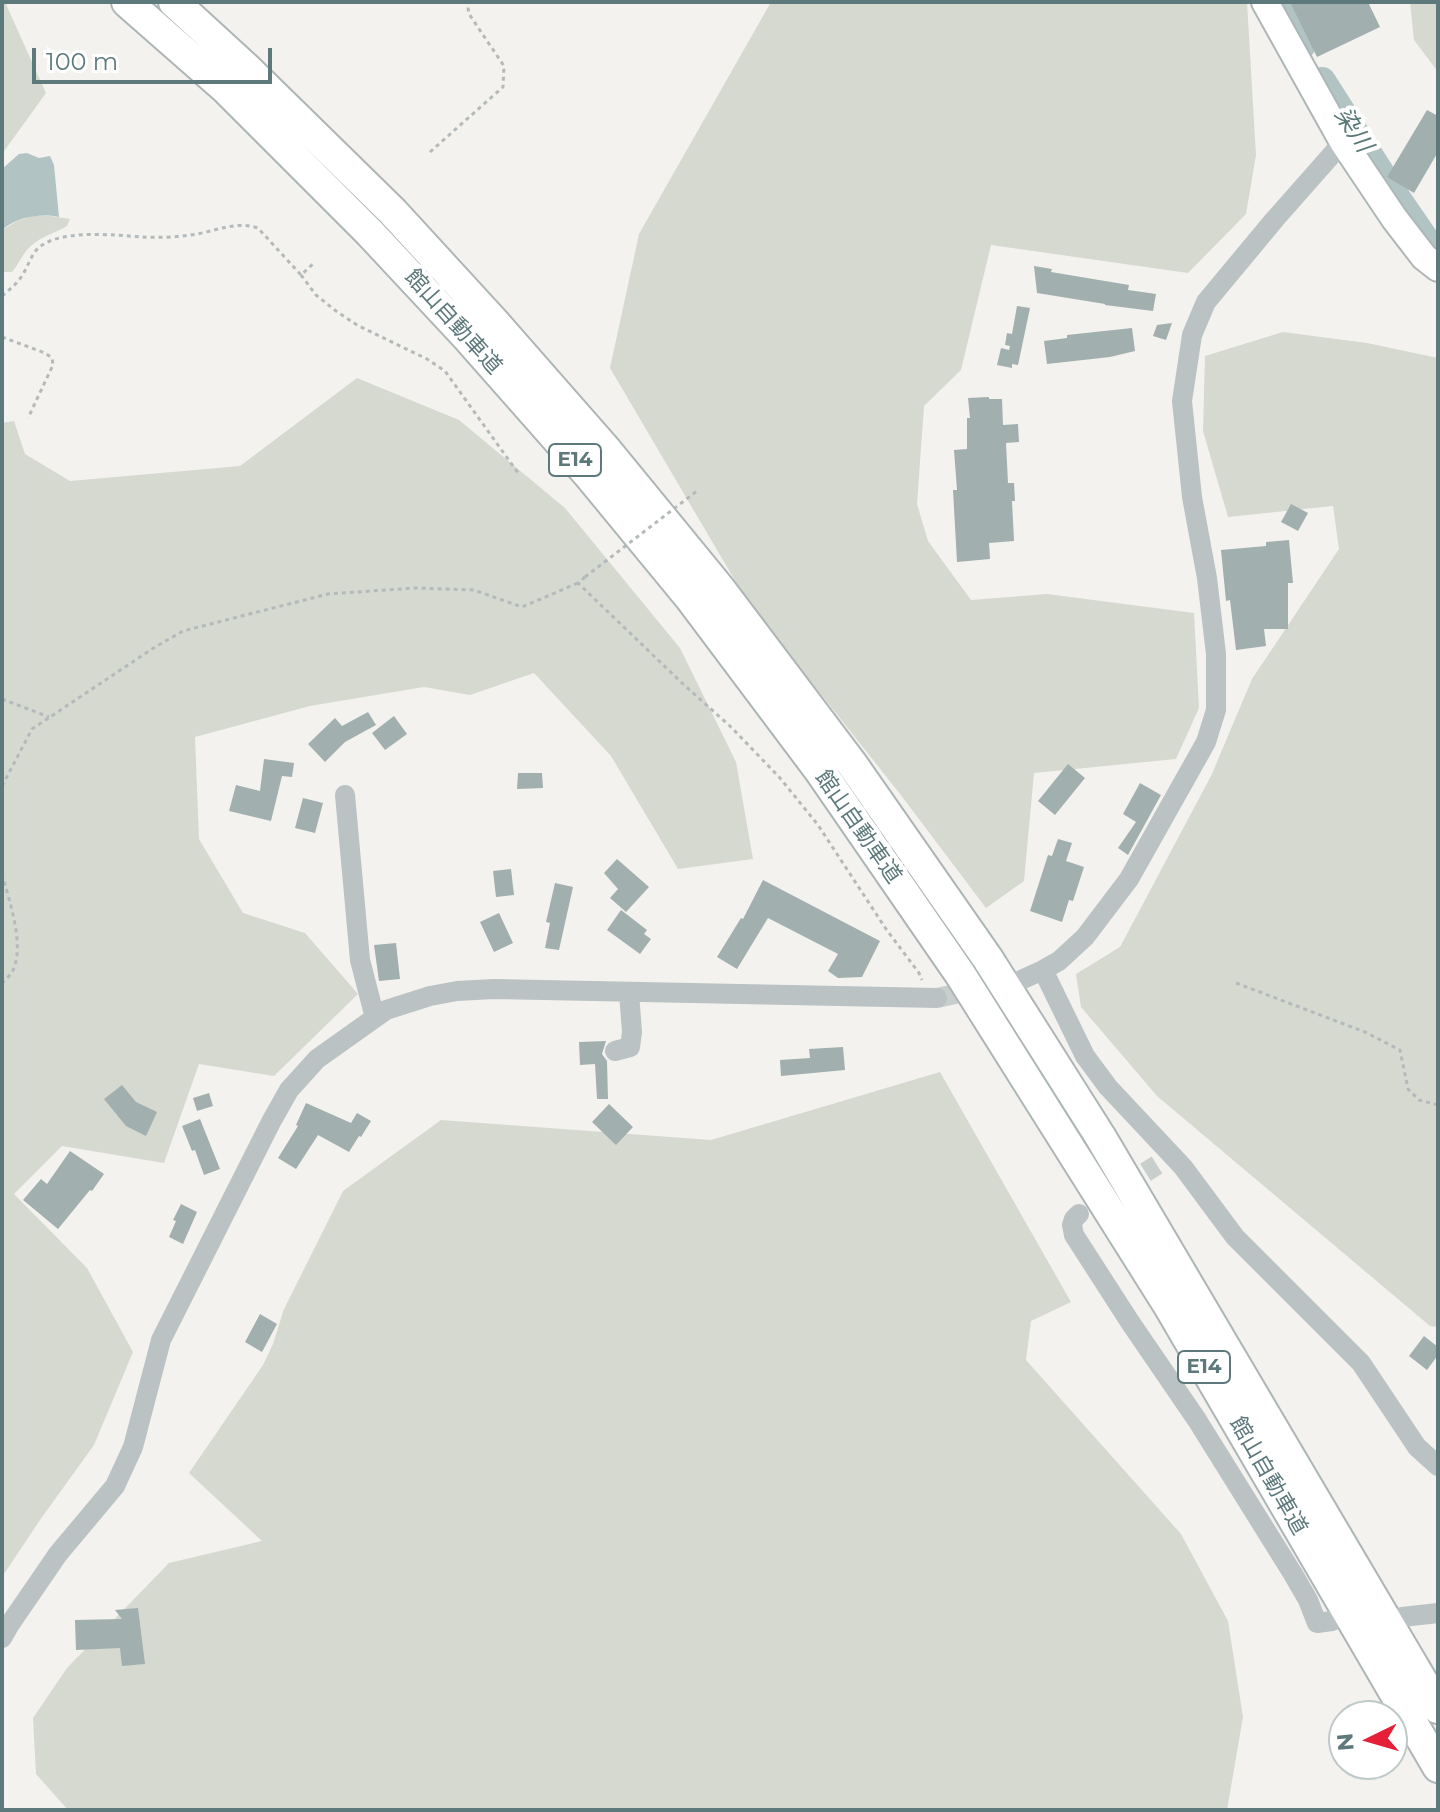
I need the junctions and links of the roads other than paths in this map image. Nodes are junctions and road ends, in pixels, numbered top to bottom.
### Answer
1 (127, 2) edge
2 (174, 2) edge
3 (1265, 2) edge
4 (1343, 142) junction
5 (1438, 268) edge
6 (345, 795) dead end
7 (1043, 970) junction
8 (1021, 980) tunnel mouth
9 (629, 993) junction
10 (933, 998) tunnel mouth
11 (375, 1018) junction
12 (615, 1051) dead end
13 (1079, 1214) dead end
14 (1438, 1466) edge
15 (1438, 1613) edge
16 (1402, 1617) dead end
17 (1332, 1621) dead end
18 (2, 1638) edge
19 (1438, 1708) edge
20 (1438, 1767) edge

1 - 20 highway, 館山自動車道 / E14
2 - 19 highway, 館山自動車道 / E14
3 - 4 main road
4 - 5 main road
4 - 7 street
6 - 11 street
7 - 8 street
7 - 14 street
9 - 10 street
9 - 11 street
9 - 12 street
11 - 18 street
13 - 17 street
15 - 16 street

